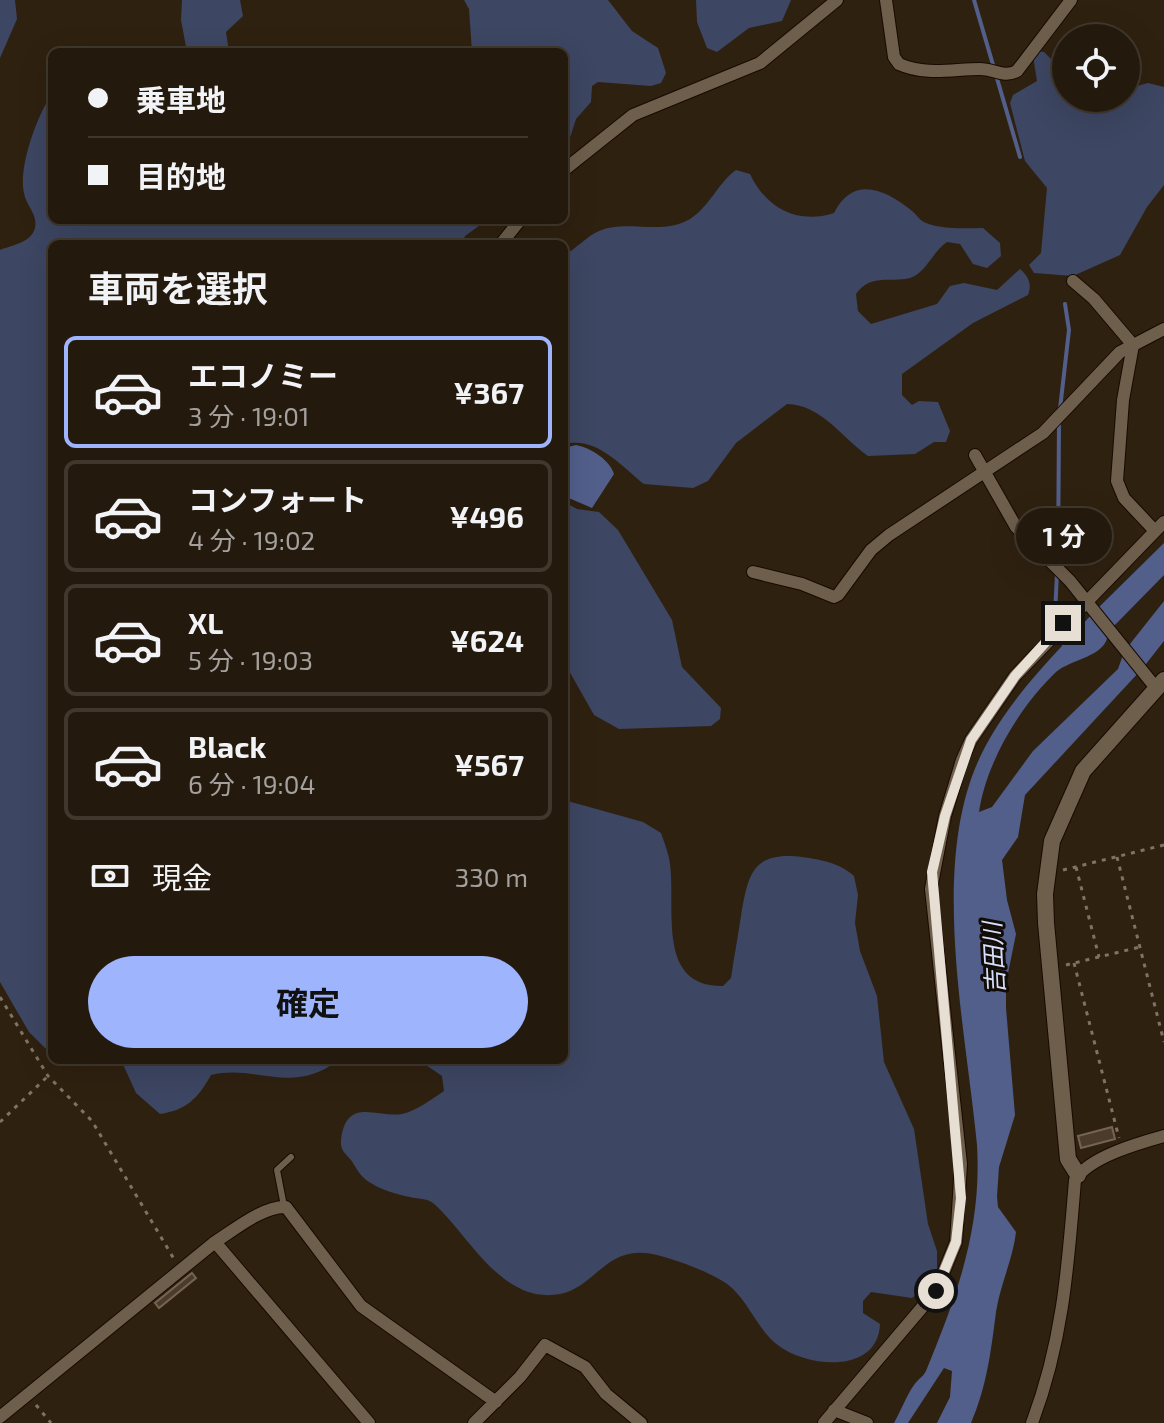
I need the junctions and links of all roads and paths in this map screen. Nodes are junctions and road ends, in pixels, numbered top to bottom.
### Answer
1 (837, 0) edge
2 (886, 0) edge
3 (1071, 0) edge
4 (568, 167) edge
5 (517, 224) edge
6 (504, 240) edge
7 (1073, 281) dead end
8 (1164, 329) edge
9 (1133, 345) junction
10 (975, 455) dead end
11 (986, 472) junction
12 (1160, 526) edge
13 (753, 572) dead end
14 (1087, 604) junction
15 (1156, 683) edge
16 (1164, 845) edge
17 (1117, 857) junction
18 (1076, 867) junction
19 (1048, 869) junction
20 (1140, 947) junction
21 (1099, 957) junction
22 (1074, 963) junction
23 (1050, 968) junction
24 (0, 997) edge
25 (1164, 1042) edge
26 (48, 1076) junction
27 (0, 1122) edge
28 (1164, 1136) edge
29 (1122, 1149) junction
30 (291, 1157) dead end
31 (1078, 1175) junction
32 (284, 1206) junction
33 (215, 1242) junction
34 (180, 1271) junction
35 (27, 1395) junction
36 (496, 1402) junction
37 (834, 1410) junction
38 (0, 1417) edge
39 (51, 1423) edge
40 (369, 1423) edge
41 (474, 1423) edge
42 (641, 1423) edge
43 (824, 1423) edge
44 (867, 1423) edge
45 (1032, 1423) edge

1 - 4 street
2 - 3 street
5 - 6 street
7 - 9 street
8 - 9 street
9 - 11 street
9 - 12 street
10 - 11 street
11 - 13 street
11 - 14 street
12 - 14 street
14 - 15 street
14 - 37 street
15 - 19 street
16 - 17 path
17 - 18 path
17 - 20 path
18 - 19 path
18 - 21 path
19 - 23 street
20 - 21 path
20 - 25 path
21 - 22 path
22 - 23 path
22 - 29 path
23 - 31 street
24 - 26 path
26 - 27 path
26 - 34 path
28 - 29 street
29 - 31 street
30 - 32 lane
31 - 45 street
32 - 33 street
32 - 36 street
33 - 34 street
33 - 40 street
34 - 35 street
35 - 38 street
35 - 39 path
36 - 41 street
36 - 42 street
37 - 43 street
37 - 44 street

